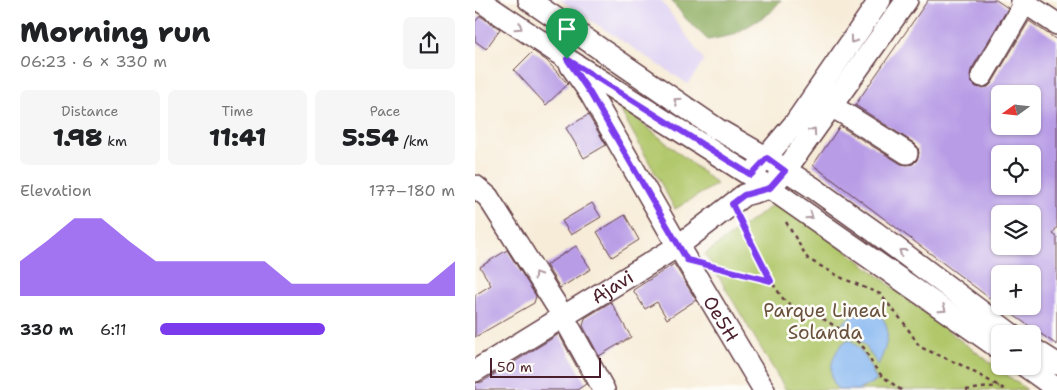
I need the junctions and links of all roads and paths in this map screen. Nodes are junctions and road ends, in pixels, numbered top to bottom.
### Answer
1 (479, 0) edge
2 (529, 0) edge
3 (880, 0) edge
4 (907, 0) edge
5 (1023, 2) edge
6 (1057, 24) edge
7 (567, 59) junction
8 (982, 76) dead end
9 (830, 106) junction
10 (907, 153) dead end
11 (767, 158) junction
12 (785, 171) junction
13 (770, 188) junction
14 (742, 191) junction
15 (479, 196) edge
16 (785, 220) dead end
17 (682, 253) junction
18 (771, 281) junction
19 (563, 316) junction
20 (999, 325) edge
21 (991, 343) edge
22 (1041, 354) edge
23 (1057, 364) edge
24 (475, 372) edge
25 (1038, 375) edge
26 (1001, 386) junction
27 (1057, 389) edge
28 (604, 390) edge
29 (764, 390) edge
30 (901, 390) edge
31 (966, 390) edge
32 (1006, 390) edge

1 -> 7 street
11 -> 2 street
3 -> 11 street, Ajavi
4 - 9 street
5 - 6 street
5 - 8 street
7 - 14 street
7 - 17 street, Oe5H
9 - 10 street
12 -> 9 street
11 - 12 street
11 - 14 street, Ajavi
12 - 13 street
20 -> 12 street
13 - 14 street
13 -> 21 street
14 - 17 street, Ajavi
14 - 18 path
19 -> 15 street
16 - 26 path
17 - 18 path
17 - 19 street, Ajavi
17 - 29 street, Oe5H
18 - 30 path
19 - 24 street, Ajavi
19 - 28 street
22 - 23 street
25 - 27 street
26 - 31 path
26 - 32 path

